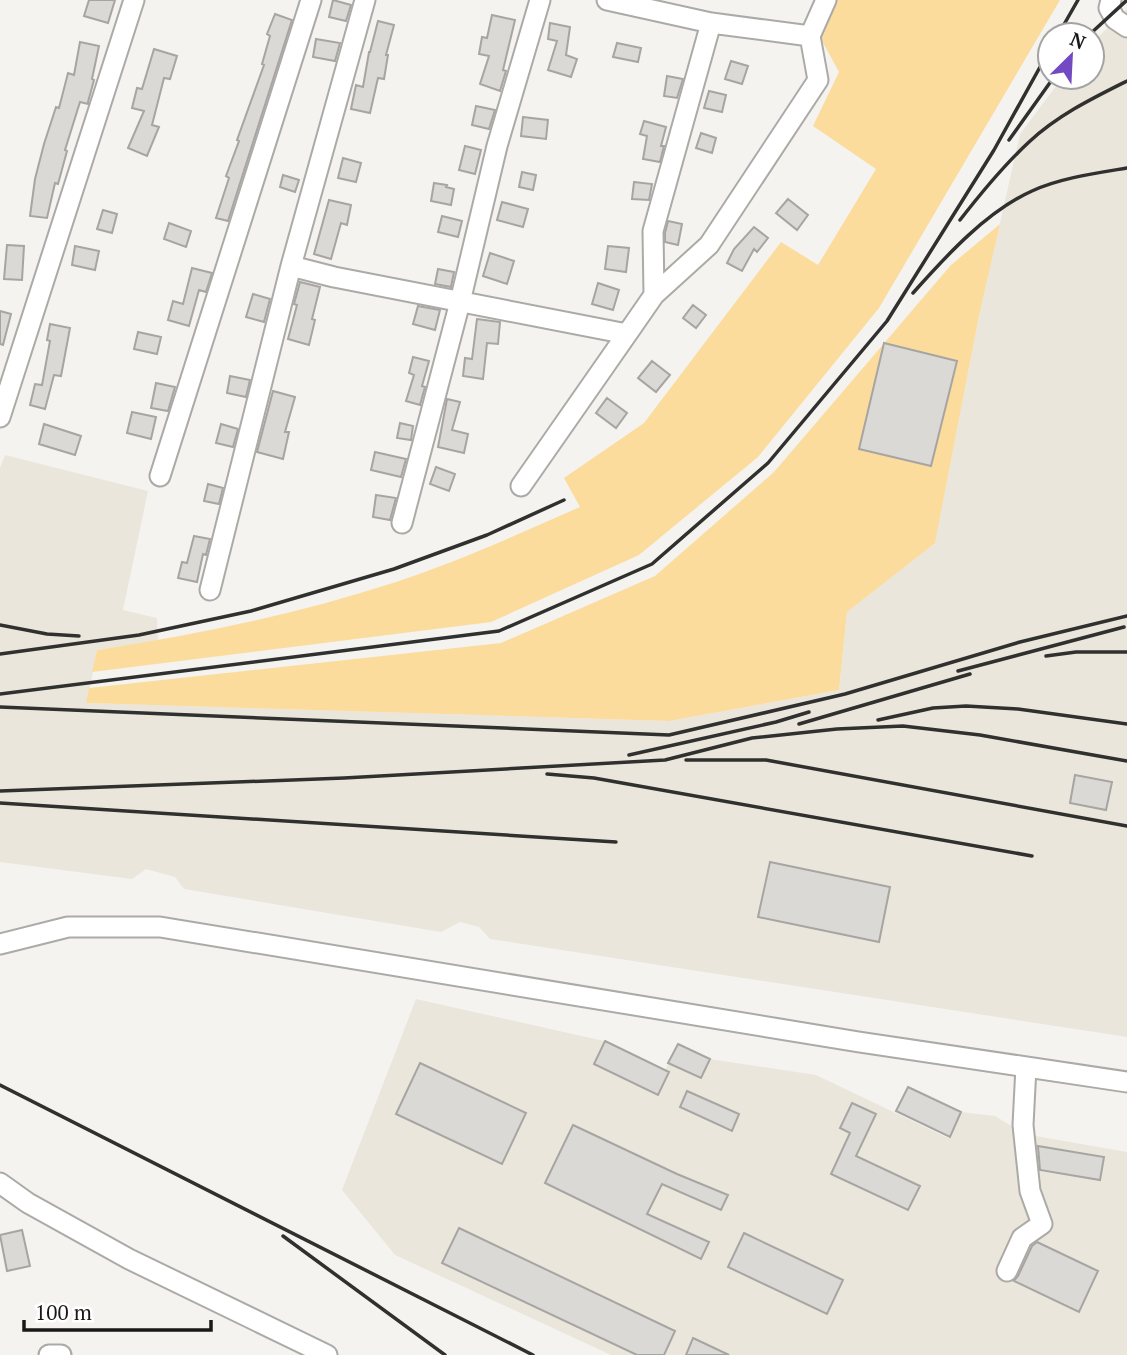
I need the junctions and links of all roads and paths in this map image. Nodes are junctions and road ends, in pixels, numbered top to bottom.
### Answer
1 (134, 0) edge
2 (311, 0) edge
3 (365, 0) edge
4 (540, 0) edge
5 (607, 0) edge
6 (826, 0) edge
7 (1111, 0) edge
8 (711, 23) junction
9 (1127, 27) edge
10 (810, 36) junction
11 (291, 266) junction
12 (654, 295) junction
13 (460, 302) junction
14 (627, 334) junction
15 (0, 417) edge
16 (160, 475) dead end
17 (521, 486) dead end
18 (402, 523) dead end
19 (210, 590) dead end
20 (0, 944) edge
21 (1026, 1067) junction
22 (1127, 1082) edge
23 (0, 1183) edge
24 (1007, 1271) dead end
25 (49, 1355) edge
26 (61, 1355) edge
27 (327, 1355) edge

1 - 15 street
2 - 16 street
3 - 11 street
4 - 13 street
5 - 8 street
6 - 10 street
7 - 9 street
8 - 10 street
8 - 12 street
10 - 12 street
11 - 13 street
11 - 19 street
12 - 14 street
13 - 14 street
13 - 18 street
14 - 17 street
20 - 21 street
21 - 22 street
21 - 24 street
23 - 27 street
25 - 26 street

